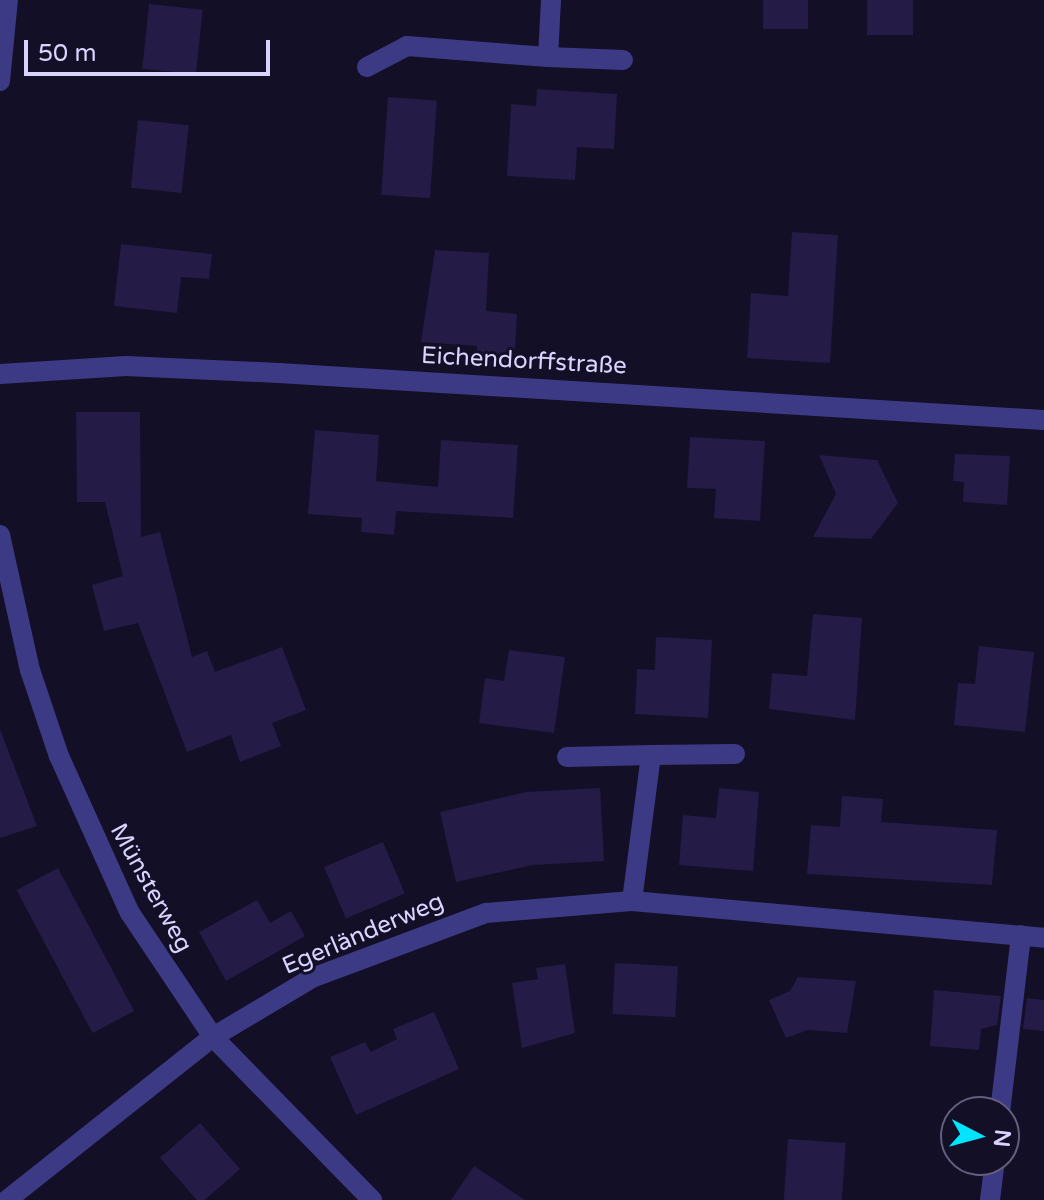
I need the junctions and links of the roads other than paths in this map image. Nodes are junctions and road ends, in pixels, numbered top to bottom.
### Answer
1 (8, 0) edge
2 (551, 0) edge
3 (548, 57) junction
4 (623, 60) dead end
5 (367, 67) dead end
6 (0, 81) edge
7 (0, 374) edge
8 (1044, 420) edge
9 (0, 535) edge
10 (735, 754) dead end
11 (651, 755) junction
12 (567, 757) dead end
13 (632, 901) junction
14 (1021, 935) junction
15 (1044, 938) edge
16 (213, 1037) junction
17 (1002, 1096) edge
18 (993, 1176) edge
19 (7, 1200) edge
20 (372, 1200) edge
21 (990, 1200) edge

1 - 6 street
2 - 3 street
3 - 4 street
3 - 5 street
7 - 8 street, Eichendorffstraße
9 - 16 street, Münsterweg
10 - 11 street
11 - 12 street
11 - 13 street
13 - 14 street, Egerländerweg
13 - 16 street, Egerländerweg
14 - 15 street, Egerländerweg
14 - 17 street
16 - 19 street, Egerländerweg
16 - 20 street, Münsterweg
18 - 21 street

